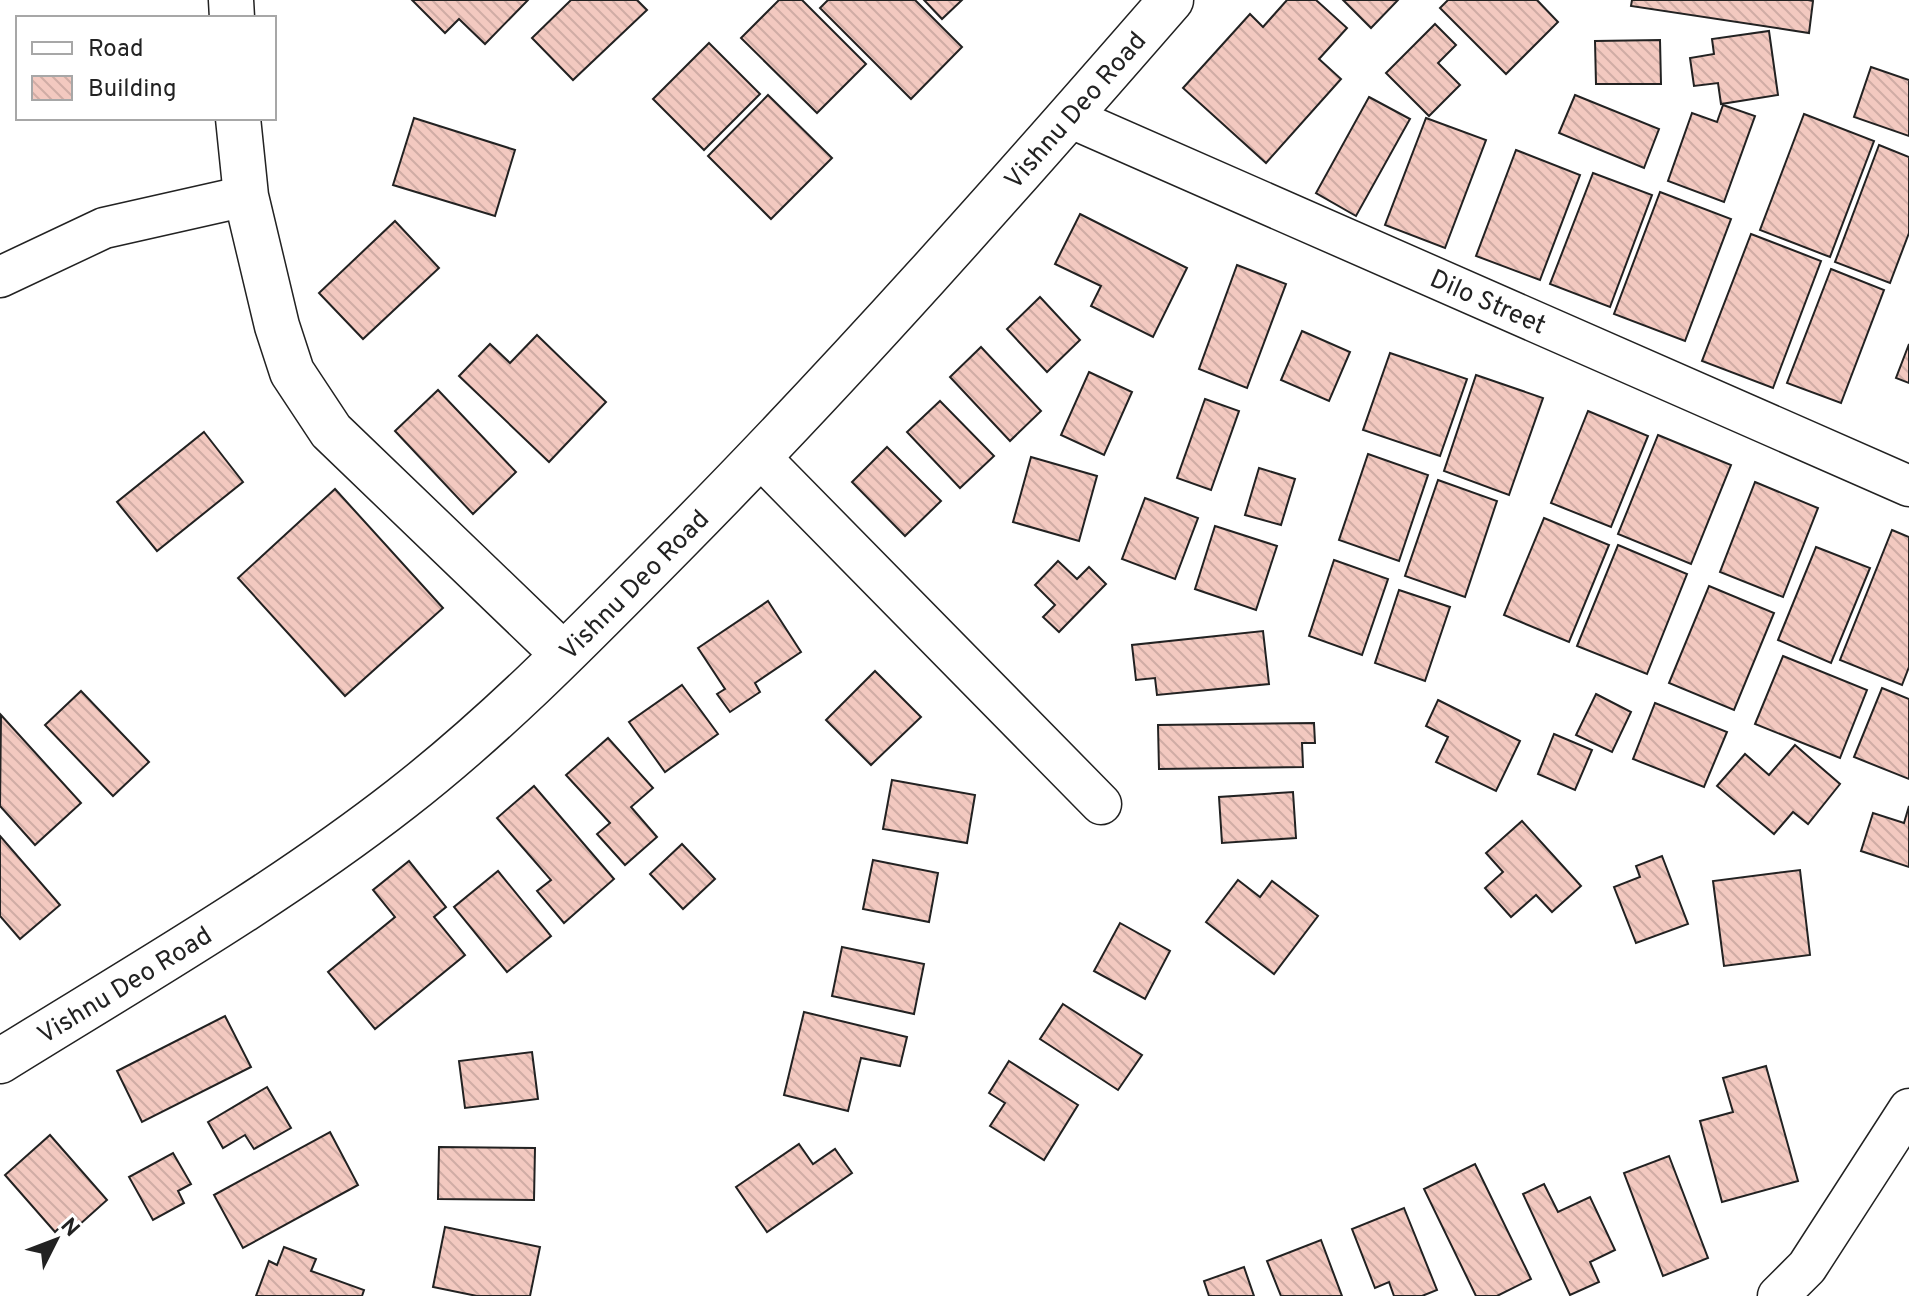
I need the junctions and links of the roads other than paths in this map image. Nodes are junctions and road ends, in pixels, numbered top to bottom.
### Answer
1 (1171, 0) edge
2 (1069, 117) junction
3 (238, 120) edge
4 (246, 196) junction
5 (0, 277) edge
6 (760, 457) junction
7 (1909, 486) edge
8 (563, 654) junction
9 (1101, 804) dead end
10 (0, 1061) edge
11 (1909, 1109) edge
12 (1778, 1296) edge

1 - 2 street, Vishnu Deo Road
2 - 6 street, Vishnu Deo Road
2 - 7 street, Dilo Street
3 - 4 street
4 - 5 street
4 - 8 street
6 - 8 street, Vishnu Deo Road
6 - 9 street
8 - 10 street, Vishnu Deo Road
11 - 12 street

